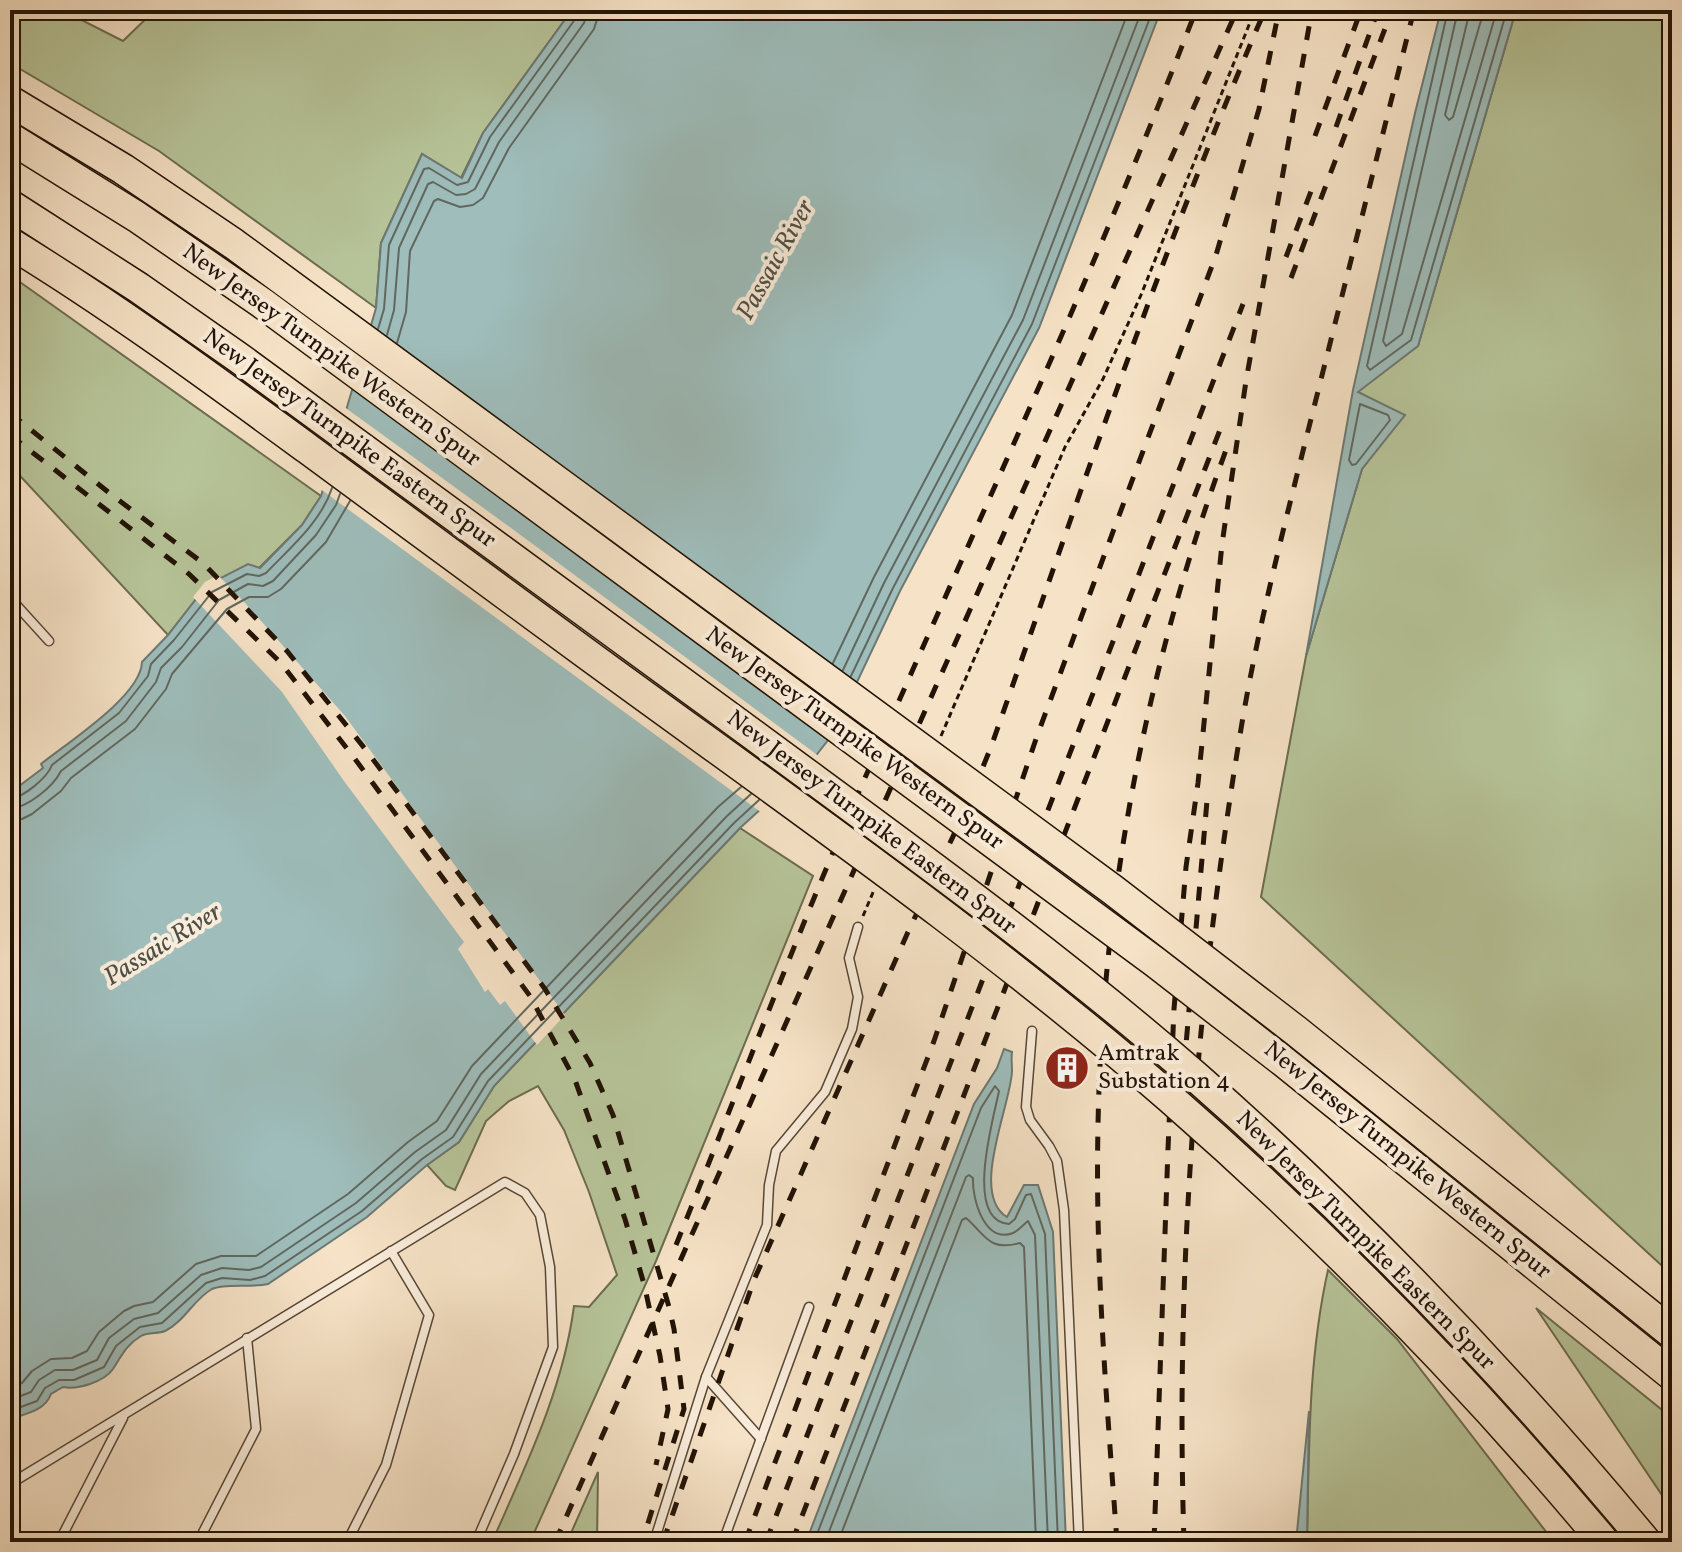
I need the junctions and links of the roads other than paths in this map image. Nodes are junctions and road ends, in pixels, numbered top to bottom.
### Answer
1 (10, 101) edge
2 (10, 138) edge
3 (10, 205) edge
4 (10, 243) edge
5 (10, 598) edge
6 (49, 641) dead end
7 (858, 927) road end
8 (1032, 1031) dead end
9 (391, 1251) junction
10 (809, 1307) dead end
11 (1672, 1333) edge
12 (247, 1338) junction
13 (1672, 1375) edge
14 (706, 1377) junction
15 (124, 1417) junction
16 (761, 1439) junction
17 (10, 1484) edge
18 (59, 1542) edge
19 (198, 1542) edge
20 (347, 1542) edge
21 (476, 1542) edge
22 (654, 1542) edge
23 (723, 1542) edge
24 (1079, 1542) edge
25 (1604, 1542) edge
26 (1646, 1542) edge

1 - 11 highway, New Jersey Turnpike Western Spur, bridge
2 - 13 highway, New Jersey Turnpike Western Spur, bridge
3 - 26 highway, New Jersey Turnpike Eastern Spur, bridge
4 - 25 highway, New Jersey Turnpike Eastern Spur, bridge
5 - 6 lane
7 - 14 lane
8 - 24 lane
9 - 12 lane
9 - 20 lane
9 - 21 lane
10 - 16 lane
12 - 15 lane
12 - 19 lane
14 - 16 lane
14 - 22 lane
15 - 17 lane
15 - 18 lane
16 - 23 lane

